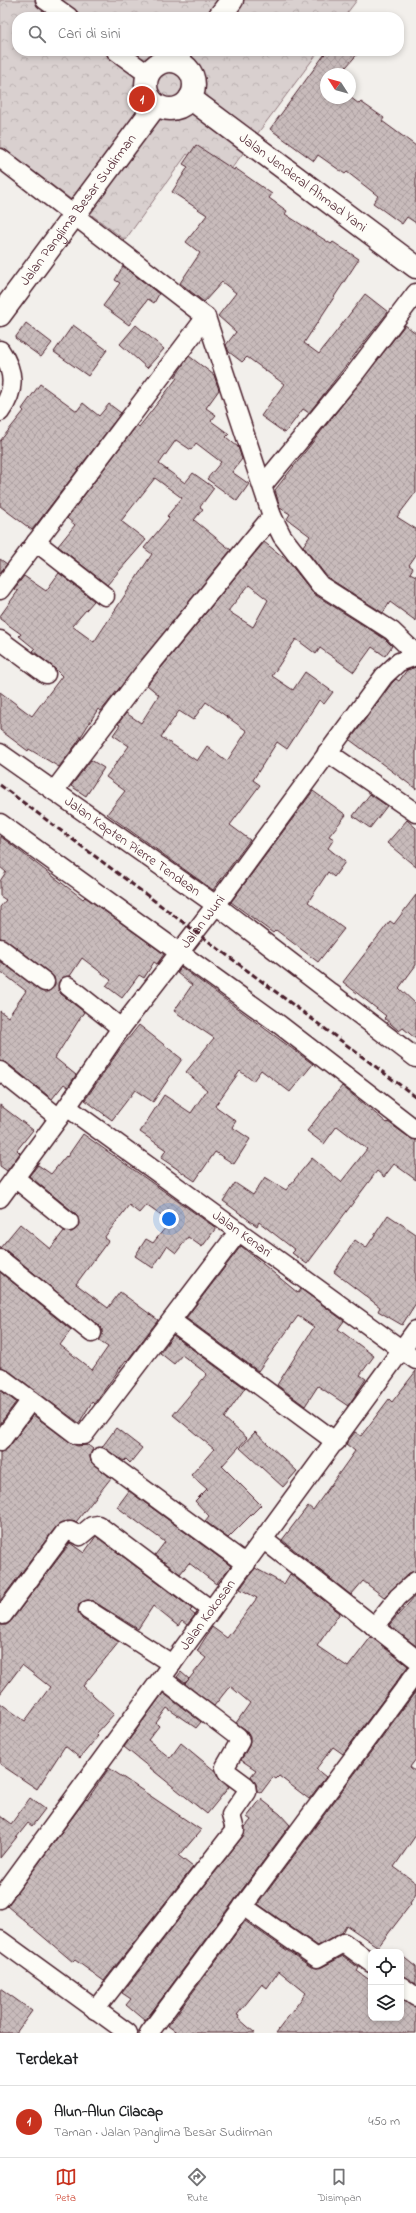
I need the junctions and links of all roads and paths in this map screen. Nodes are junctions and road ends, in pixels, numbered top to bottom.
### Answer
1 (45, 0) edge
2 (232, 0) edge
3 (62, 12) edge
4 (223, 12) edge
5 (123, 56) edge
6 (190, 58) edge
7 (149, 75) junction
8 (190, 98) junction
9 (156, 105) junction
10 (0, 158) edge
11 (74, 214) junction
12 (416, 267) edge
13 (416, 293) edge
14 (0, 315) edge
15 (206, 317) junction
16 (0, 350) edge
17 (0, 412) edge
18 (263, 486) junction
19 (272, 516) junction
20 (36, 542) junction
21 (0, 590) edge
22 (105, 596) dead end
23 (0, 640) edge
24 (416, 655) edge
25 (46, 674) dead end
26 (327, 752) junction
27 (0, 753) edge
28 (54, 791) junction
29 (416, 813) edge
30 (0, 823) edge
31 (216, 905) junction
32 (0, 948) edge
33 (179, 953) junction
34 (45, 982) dead end
35 (68, 986) dead end
36 (121, 1028) junction
37 (416, 1058) edge
38 (0, 1071) edge
39 (63, 1112) junction
40 (416, 1130) edge
41 (15, 1178) junction
42 (0, 1198) edge
43 (69, 1222) dead end
44 (239, 1231) junction
45 (0, 1259) edge
46 (172, 1321) junction
47 (416, 1330) edge
48 (92, 1333) dead end
49 (409, 1355) edge
50 (0, 1378) edge
51 (31, 1400) junction
52 (0, 1442) edge
53 (336, 1442) junction
54 (100, 1456) dead end
55 (264, 1540) junction
56 (246, 1564) junction
57 (416, 1581) edge
58 (88, 1610) dead end
59 (212, 1610) junction
60 (1, 1615) edge
61 (374, 1627) junction
62 (416, 1659) edge
63 (172, 1664) junction
64 (416, 1674) edge
65 (162, 1679) junction
66 (0, 1899) edge
67 (243, 1906) junction
68 (0, 1940) edge
69 (368, 1961) edge
70 (404, 1988) edge
71 (416, 1997) edge
72 (95, 2010) junction
73 (128, 2033) edge
74 (149, 2033) edge

1 - 3 street
2 - 4 main road
5 - 7 street
6 - 7 main road
6 - 8 main road
7 - 9 main road
8 - 9 main road
8 - 12 main road, Jalan Jenderal Ahmad Yani
9 - 11 main road, Jalan Panglima Besar Sudirman
10 - 11 street
11 - 14 main road, Jalan Panglima Besar Sudirman
11 - 15 street
13 - 18 street
15 - 18 street
15 - 20 street
16 - 17 street
18 - 19 street
19 - 24 street
19 - 28 street
20 - 21 street
20 - 22 street
23 - 25 street
24 - 26 street, Jalan Wuni
26 - 29 street
26 - 31 street, Jalan Wuni
27 - 28 street, Jalan Kapten Pierre Tendean
28 - 31 street, Jalan Kapten Pierre Tendean
30 - 33 street
31 - 33 street, Jalan Wuni
31 - 37 street, Jalan Kapten Pierre Tendean
32 - 34 street
33 - 36 street, Jalan Wuni
33 - 40 street
35 - 36 street
36 - 39 street, Jalan Wuni
38 - 39 street, Jalan Kenari
39 - 41 street, Jalan Wuni
39 - 44 street, Jalan Kenari
41 - 42 street, Jalan Wuni
41 - 43 street
44 - 46 street
44 - 49 street, Jalan Kenari
45 - 48 street
46 - 51 street
46 - 53 street
47 - 49 street, Jalan Kokosan
49 - 53 street, Jalan Kokosan
50 - 51 street
51 - 52 street
53 - 55 street, Jalan Kokosan
54 - 56 street
55 - 56 street, Jalan Kokosan
55 - 61 street
56 - 59 street, Jalan Kokosan
57 - 61 street
58 - 63 street
59 - 60 street
59 - 63 street, Jalan Kokosan
61 - 62 street
63 - 65 street, Jalan Kokosan
64 - 67 street
65 - 66 street, Jalan Kokosan
65 - 72 street
67 - 69 street
67 - 74 street
68 - 72 street
70 - 71 street
72 - 73 street

